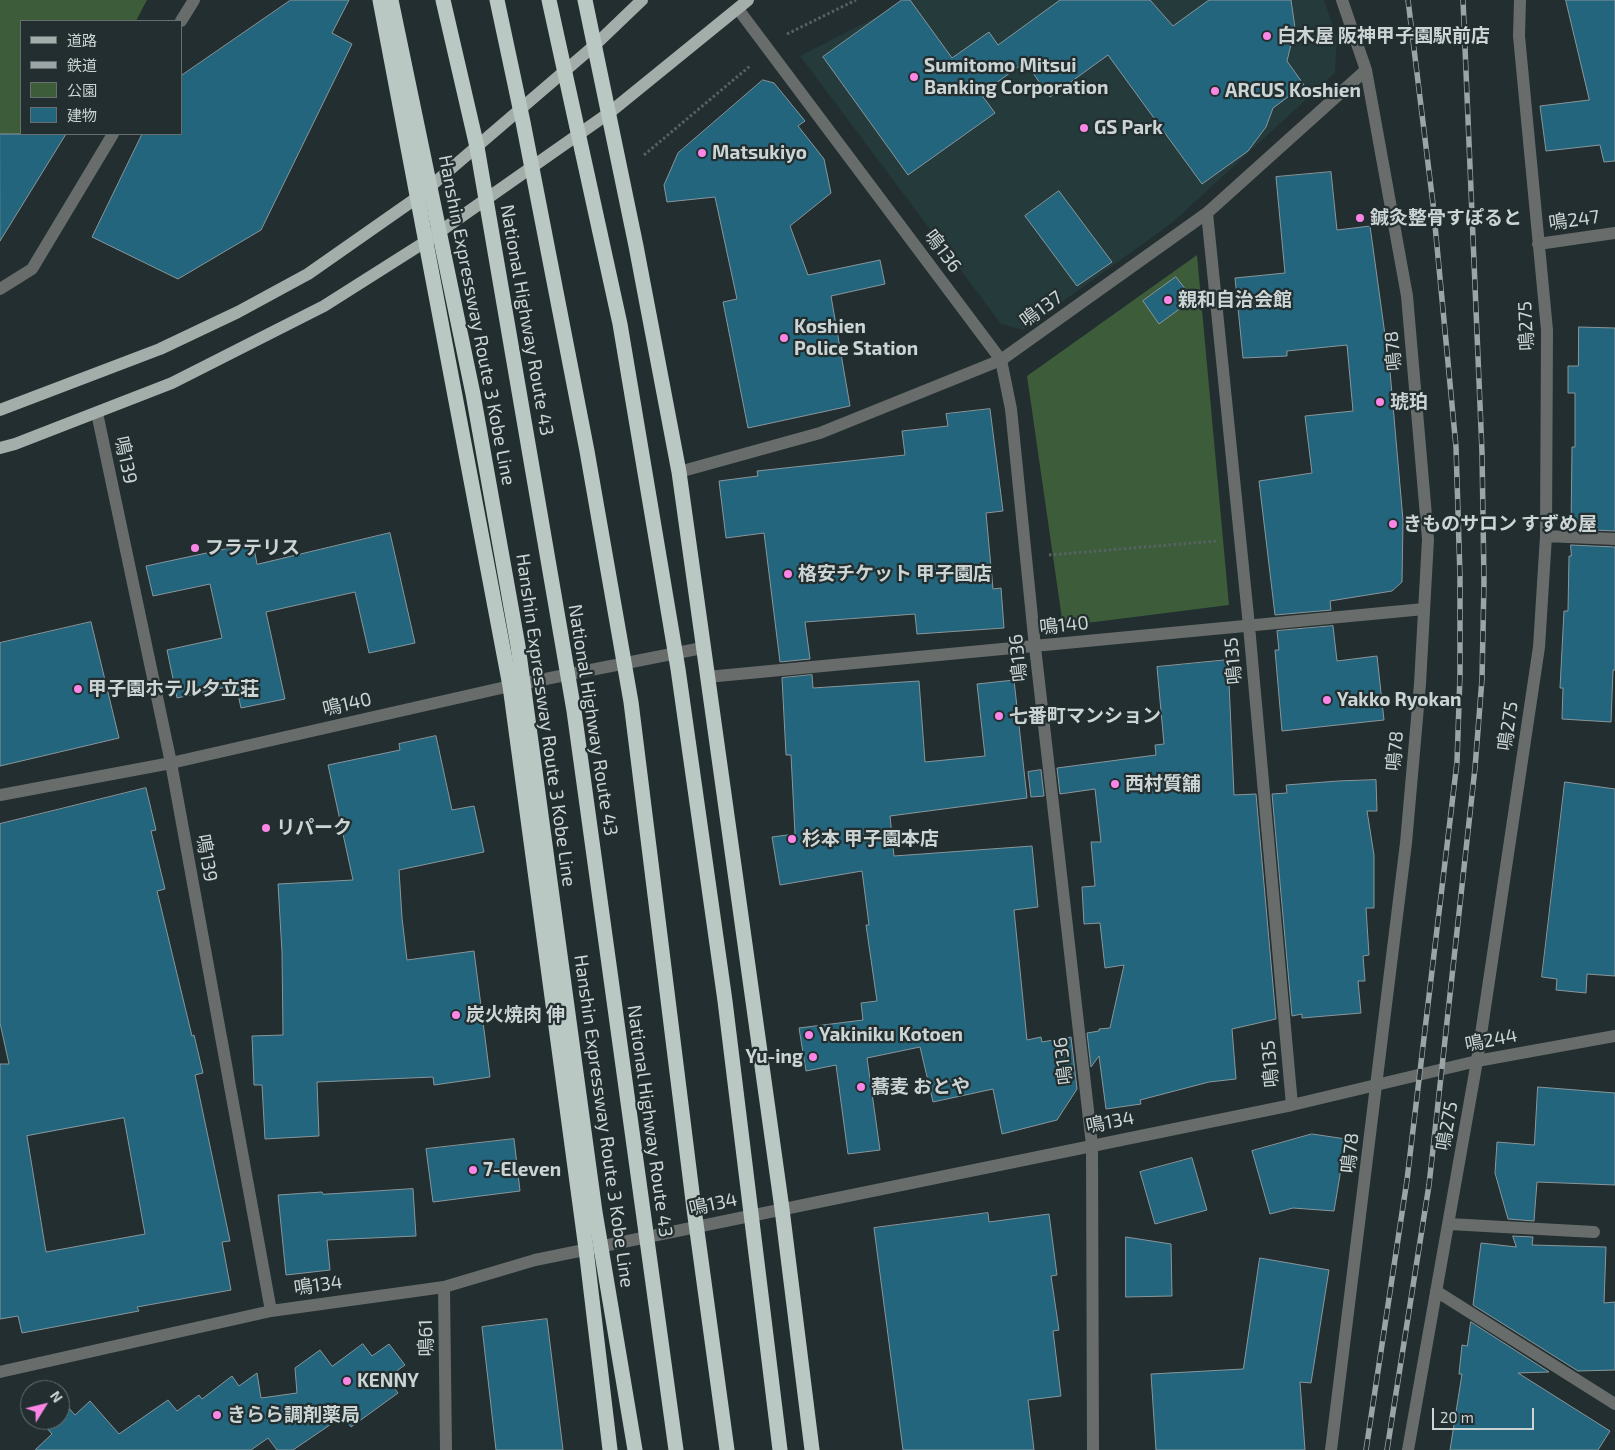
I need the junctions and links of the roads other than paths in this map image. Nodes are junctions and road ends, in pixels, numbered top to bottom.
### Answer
1 (194, 0) edge
2 (380, 0) edge
3 (391, 0) edge
4 (443, 0) edge
5 (497, 0) edge
6 (550, 0) edge
7 (585, 0) edge
8 (1342, 0) edge
9 (1520, 0) edge
10 (640, 1) edge
11 (743, 4) edge
12 (182, 20) edge
13 (595, 45) junction
14 (1366, 70) junction
15 (609, 113) junction
16 (112, 135) edge
17 (418, 197) junction
18 (1206, 213) junction
19 (1615, 233) edge
20 (425, 242) junction
21 (1538, 244) junction
22 (0, 289) edge
23 (1001, 360) junction
24 (0, 410) edge
25 (97, 412) junction
26 (0, 448) edge
27 (679, 472) junction
28 (1546, 536) junction
29 (1615, 539) edge
30 (1424, 609) junction
31 (1249, 626) junction
32 (1035, 647) junction
33 (702, 648) junction
34 (706, 677) junction
35 (510, 686) junction
36 (171, 763) junction
37 (0, 795) edge
38 (1615, 1036) edge
39 (1477, 1061) junction
40 (1376, 1086) junction
41 (1292, 1105) junction
42 (1092, 1145) junction
43 (782, 1208) junction
44 (1449, 1224) junction
45 (1594, 1232) dead end
46 (586, 1249) junction
47 (444, 1287) junction
48 (1436, 1291) junction
49 (271, 1311) junction
50 (0, 1372) edge
51 (1615, 1404) edge
52 (446, 1450) edge
53 (610, 1450) edge
54 (635, 1450) edge
55 (676, 1450) edge
56 (727, 1450) edge
57 (780, 1450) edge
58 (812, 1450) edge
59 (1093, 1450) edge
60 (1331, 1450) edge
61 (1408, 1450) edge

1 - 12 street
2 - 17 highway
3 - 54 highway, Hanshin Expressway Route 3 Kobe Line, bridge
4 - 55 highway, National Highway Route 43, bridge
5 - 56 highway, National Highway Route 43, bridge
6 - 57 highway, bridge
7 - 13 highway
8 - 14 street, 鳴78
9 - 21 street, 鳴275
10 - 13 main road
11 - 15 main road
11 - 23 street, 鳴136
13 - 15 highway
13 - 17 main road
14 - 18 street, 鳴137
14 - 30 street, 鳴78
15 - 20 main road
15 - 27 highway
16 - 22 street
17 - 20 highway
17 - 24 main road
18 - 23 street, 鳴137
18 - 31 street, 鳴135
19 - 21 street, 鳴247
20 - 25 main road
20 - 35 highway
21 - 28 street, 鳴275
23 - 27 street, 鳴137
23 - 32 street, 鳴136
25 - 26 main road
25 - 36 street, 鳴139
27 - 33 highway
28 - 29 street
28 - 39 street, 鳴275
30 - 31 street, 鳴140
30 - 40 street, 鳴78
31 - 32 street, 鳴140
31 - 41 street, 鳴135
32 - 34 street, 鳴140
32 - 42 street, 鳴136
33 - 34 highway
33 - 35 street, 鳴140
34 - 43 highway
35 - 36 street, 鳴140
35 - 46 highway
36 - 37 street, 鳴140
36 - 49 street, 鳴139
38 - 39 street, 鳴244
39 - 40 street, 鳴244
39 - 44 street, 鳴275
40 - 41 street, 鳴134
40 - 60 street, 鳴78
41 - 42 street, 鳴134
42 - 43 street, 鳴134
42 - 59 street, 鳴136
43 - 46 street, 鳴134
43 - 58 highway
44 - 45 street
44 - 48 street, 鳴275
46 - 47 street, 鳴134
46 - 53 highway
47 - 49 street, 鳴134
47 - 52 street, 鳴61
48 - 51 street
48 - 61 street, 鳴275
49 - 50 street, 鳴134

